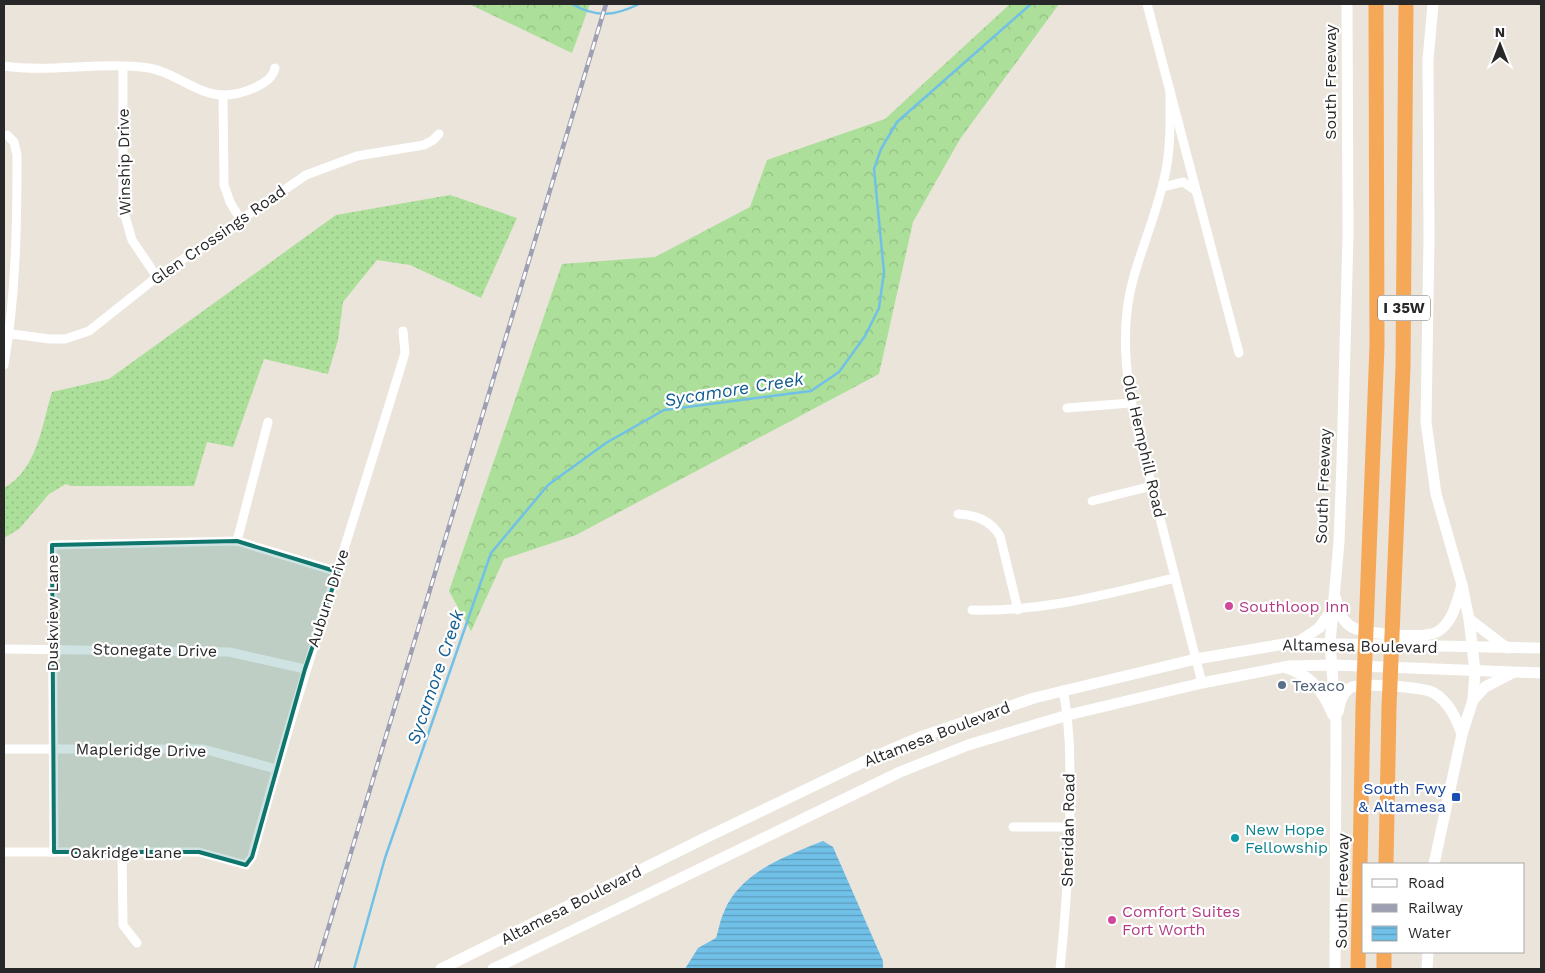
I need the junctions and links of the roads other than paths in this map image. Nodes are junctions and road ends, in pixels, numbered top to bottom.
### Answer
1 (1147, 4) edge
2 (1347, 4) edge
3 (1376, 4) edge
4 (1406, 4) edge
5 (1433, 4) edge
6 (4, 66) edge
7 (123, 68) junction
8 (275, 68) dead end
9 (1170, 90) junction
10 (223, 95) junction
11 (439, 134) dead end
12 (7, 135) dead end
13 (1163, 186) junction
14 (1196, 190) junction
15 (240, 219) junction
16 (157, 277) junction
17 (403, 330) dead end
18 (6, 333) edge
19 (1239, 353) dead end
20 (4, 365) edge
21 (1131, 403) junction
22 (1067, 408) dead end
23 (268, 422) dead end
24 (1152, 486) junction
25 (1092, 501) dead end
26 (958, 514) dead end
27 (237, 541) junction
28 (338, 572) junction
29 (1175, 578) junction
30 (1334, 585) junction
31 (1462, 585) junction
32 (1332, 607) junction
33 (972, 610) dead end
34 (1018, 610) junction
35 (1470, 619) junction
36 (1330, 642) junction
37 (1296, 643) junction
38 (1474, 647) junction
39 (4, 648) edge
40 (52, 648) junction
41 (1507, 648) junction
42 (1541, 648) edge
43 (1196, 659) junction
44 (1334, 665) junction
45 (1284, 668) junction
46 (305, 669) junction
47 (1475, 671) junction
48 (1514, 673) junction
49 (1541, 673) edge
50 (1202, 682) junction
51 (1063, 690) junction
52 (1472, 700) junction
53 (1068, 715) junction
54 (1336, 721) junction
55 (1462, 734) junction
56 (4, 749) edge
57 (53, 749) junction
58 (276, 769) junction
59 (1070, 827) junction
60 (1013, 828) dead end
61 (122, 851) junction
62 (4, 852) edge
63 (54, 852) junction
64 (1386, 863) edge
65 (1434, 863) edge
66 (246, 865) joint
67 (137, 943) dead end
68 (1358, 951) junction
69 (1384, 953) edge
70 (1428, 953) edge
71 (441, 969) edge
72 (493, 969) edge
73 (1060, 969) edge
74 (1335, 969) edge
75 (1350, 969) edge
76 (1358, 969) edge
77 (1384, 969) edge
78 (1428, 969) edge

1 - 9 street, Old Hemphill Road
2 - 30 main road, South Freeway
3 - 68 highway, South Freeway / I 35W
4 - 64 highway, I 35W
5 - 31 main road
6 - 7 street
7 - 10 street
7 - 16 street, Winship Drive
8 - 10 street
9 - 13 street, Old Hemphill Road
9 - 14 street, Old Hemphill Road
10 - 15 street
11 - 15 street, Glen Crossings Road
12 - 18 street
13 - 14 street
13 - 21 street, Old Hemphill Road
14 - 19 street, Old Hemphill Road
15 - 16 street, Glen Crossings Road
16 - 18 street, Glen Crossings Road
17 - 28 street, Auburn Drive
18 - 20 street
21 - 22 street
21 - 24 street, Old Hemphill Road
23 - 27 street
24 - 25 street
24 - 29 street, Old Hemphill Road
26 - 34 street
27 - 28 street, Duskview Lane
27 - 40 street, Duskview Lane
28 - 46 street, Auburn Drive
29 - 34 street
29 - 43 street, Old Hemphill Road
30 - 31 main road
30 - 32 main road, South Freeway
31 - 35 main road
32 - 36 main road, South Freeway
32 - 37 main road
33 - 34 street
35 - 38 main road
35 - 41 main road
36 - 37 main road, Altamesa Boulevard
36 - 38 main road, Altamesa Boulevard
36 - 44 main road, South Freeway
37 - 43 main road, Altamesa Boulevard
38 - 41 main road, Altamesa Boulevard
38 - 47 main road
39 - 40 street, Stonegate Drive
40 - 46 street, Stonegate Drive
40 - 57 street, Duskview Lane
41 - 42 main road, Altamesa Boulevard
43 - 50 street, Old Hemphill Road
43 - 51 main road, Altamesa Boulevard
44 - 45 main road, Altamesa Boulevard
44 - 47 main road, Altamesa Boulevard
44 - 54 main road, South Freeway
45 - 50 main road, Altamesa Boulevard
45 - 54 main road
46 - 58 street, Auburn Drive
47 - 48 main road, Altamesa Boulevard
47 - 52 main road
48 - 49 main road, Altamesa Boulevard
48 - 52 main road
50 - 53 main road, Altamesa Boulevard
51 - 53 street, Sheridan Road
51 - 71 main road, Altamesa Boulevard
52 - 55 main road
53 - 59 street, Sheridan Road
53 - 72 main road, Altamesa Boulevard
54 - 55 main road
54 - 74 main road, South Freeway
55 - 65 main road
56 - 57 street, Mapleridge Drive
57 - 58 street, Mapleridge Drive
57 - 63 street, Duskview Lane
58 - 66 street, Auburn Drive
59 - 60 street
59 - 73 street, Sheridan Road
61 - 63 street, Oakridge Lane
61 - 66 street, Oakridge Lane
61 - 67 street
62 - 63 street, Oakridge Lane
68 - 75 highway
68 - 76 highway, South Freeway / I 35W
69 - 77 highway
70 - 78 main road

